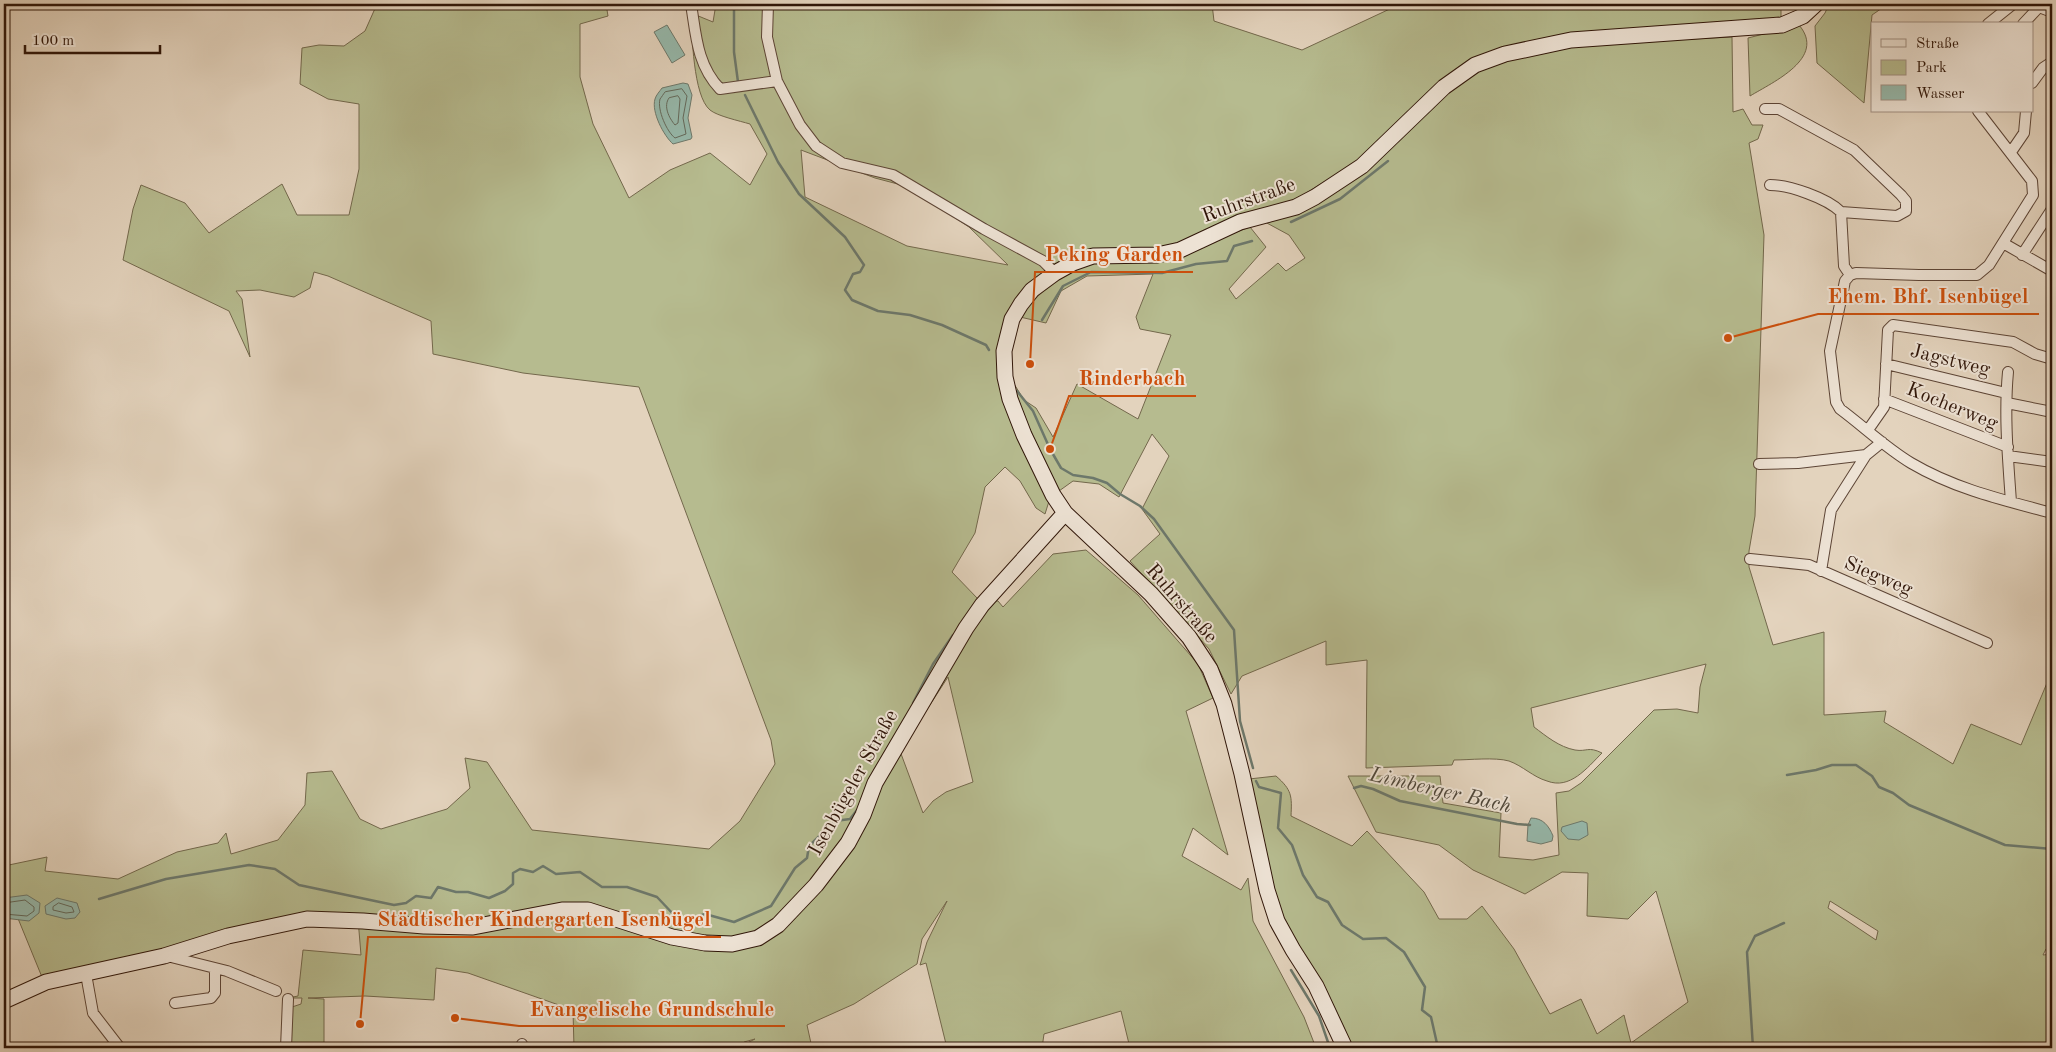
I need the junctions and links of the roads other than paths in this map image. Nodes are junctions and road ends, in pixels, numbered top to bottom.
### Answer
1 (691, 4) edge
2 (768, 4) edge
3 (1816, 4) edge
4 (2013, 4) edge
5 (2035, 5) edge
6 (2052, 12) edge
7 (1990, 22) edge
8 (2024, 22) edge
9 (2052, 62) edge
10 (2034, 80) edge
11 (777, 81) junction
12 (1765, 108) dead end
13 (1979, 112) edge
14 (2026, 112) edge
15 (2011, 152) junction
16 (1770, 185) dead end
17 (2052, 209) edge
18 (1841, 212) junction
19 (2003, 243) junction
20 (2022, 255) junction
21 (2052, 272) edge
22 (1055, 273) junction
23 (1850, 275) junction
24 (2052, 359) edge
25 (1886, 364) junction
26 (2008, 372) dead end
27 (2007, 398) junction
28 (1884, 399) junction
29 (2052, 412) edge
30 (1868, 430) junction
31 (1882, 442) junction
32 (2008, 452) junction
33 (1866, 455) junction
34 (2052, 462) edge
35 (1759, 464) dead end
36 (2011, 502) junction
37 (1065, 513) junction
38 (2052, 513) edge
39 (1750, 559) dead end
40 (1821, 571) junction
41 (1987, 643) dead end
42 (164, 956) junction
43 (215, 969) junction
44 (86, 974) junction
45 (276, 991) dead end
46 (288, 999) dead end
47 (4, 1001) edge
48 (175, 1003) dead end
49 (120, 1048) edge
50 (286, 1048) edge
51 (1345, 1048) edge

1 - 11 street
2 - 11 street
3 - 22 main road, Ruhrstraße
4 - 7 street
5 - 6 street
5 - 8 street
9 - 10 street
11 - 22 street
12 - 18 street
13 - 15 street
14 - 15 street
15 - 19 street
16 - 18 street
17 - 20 street
18 - 23 street
19 - 20 street
19 - 23 street
20 - 21 street
22 - 37 main road, Ruhrstraße
23 - 30 street
24 - 25 street
25 - 27 street, Jagstweg
25 - 28 street
26 - 27 street
27 - 29 street, Jagstweg
27 - 32 street
28 - 30 street
28 - 32 street, Kocherweg
30 - 31 street
31 - 33 street
31 - 36 street
32 - 34 street, Kocherweg
32 - 36 street
33 - 35 street
33 - 40 street
36 - 38 street
37 - 42 main road, Isenbügeler Straße
37 - 51 main road, Ruhrstraße
39 - 40 street, Siegweg
40 - 41 street, Siegweg
42 - 43 street, Isenbügeler Straße
42 - 44 main road, Isenbügeler Straße
43 - 45 street, Isenbügeler Straße
43 - 48 street
44 - 47 main road, Isenbügeler Straße
44 - 49 street
46 - 50 street

